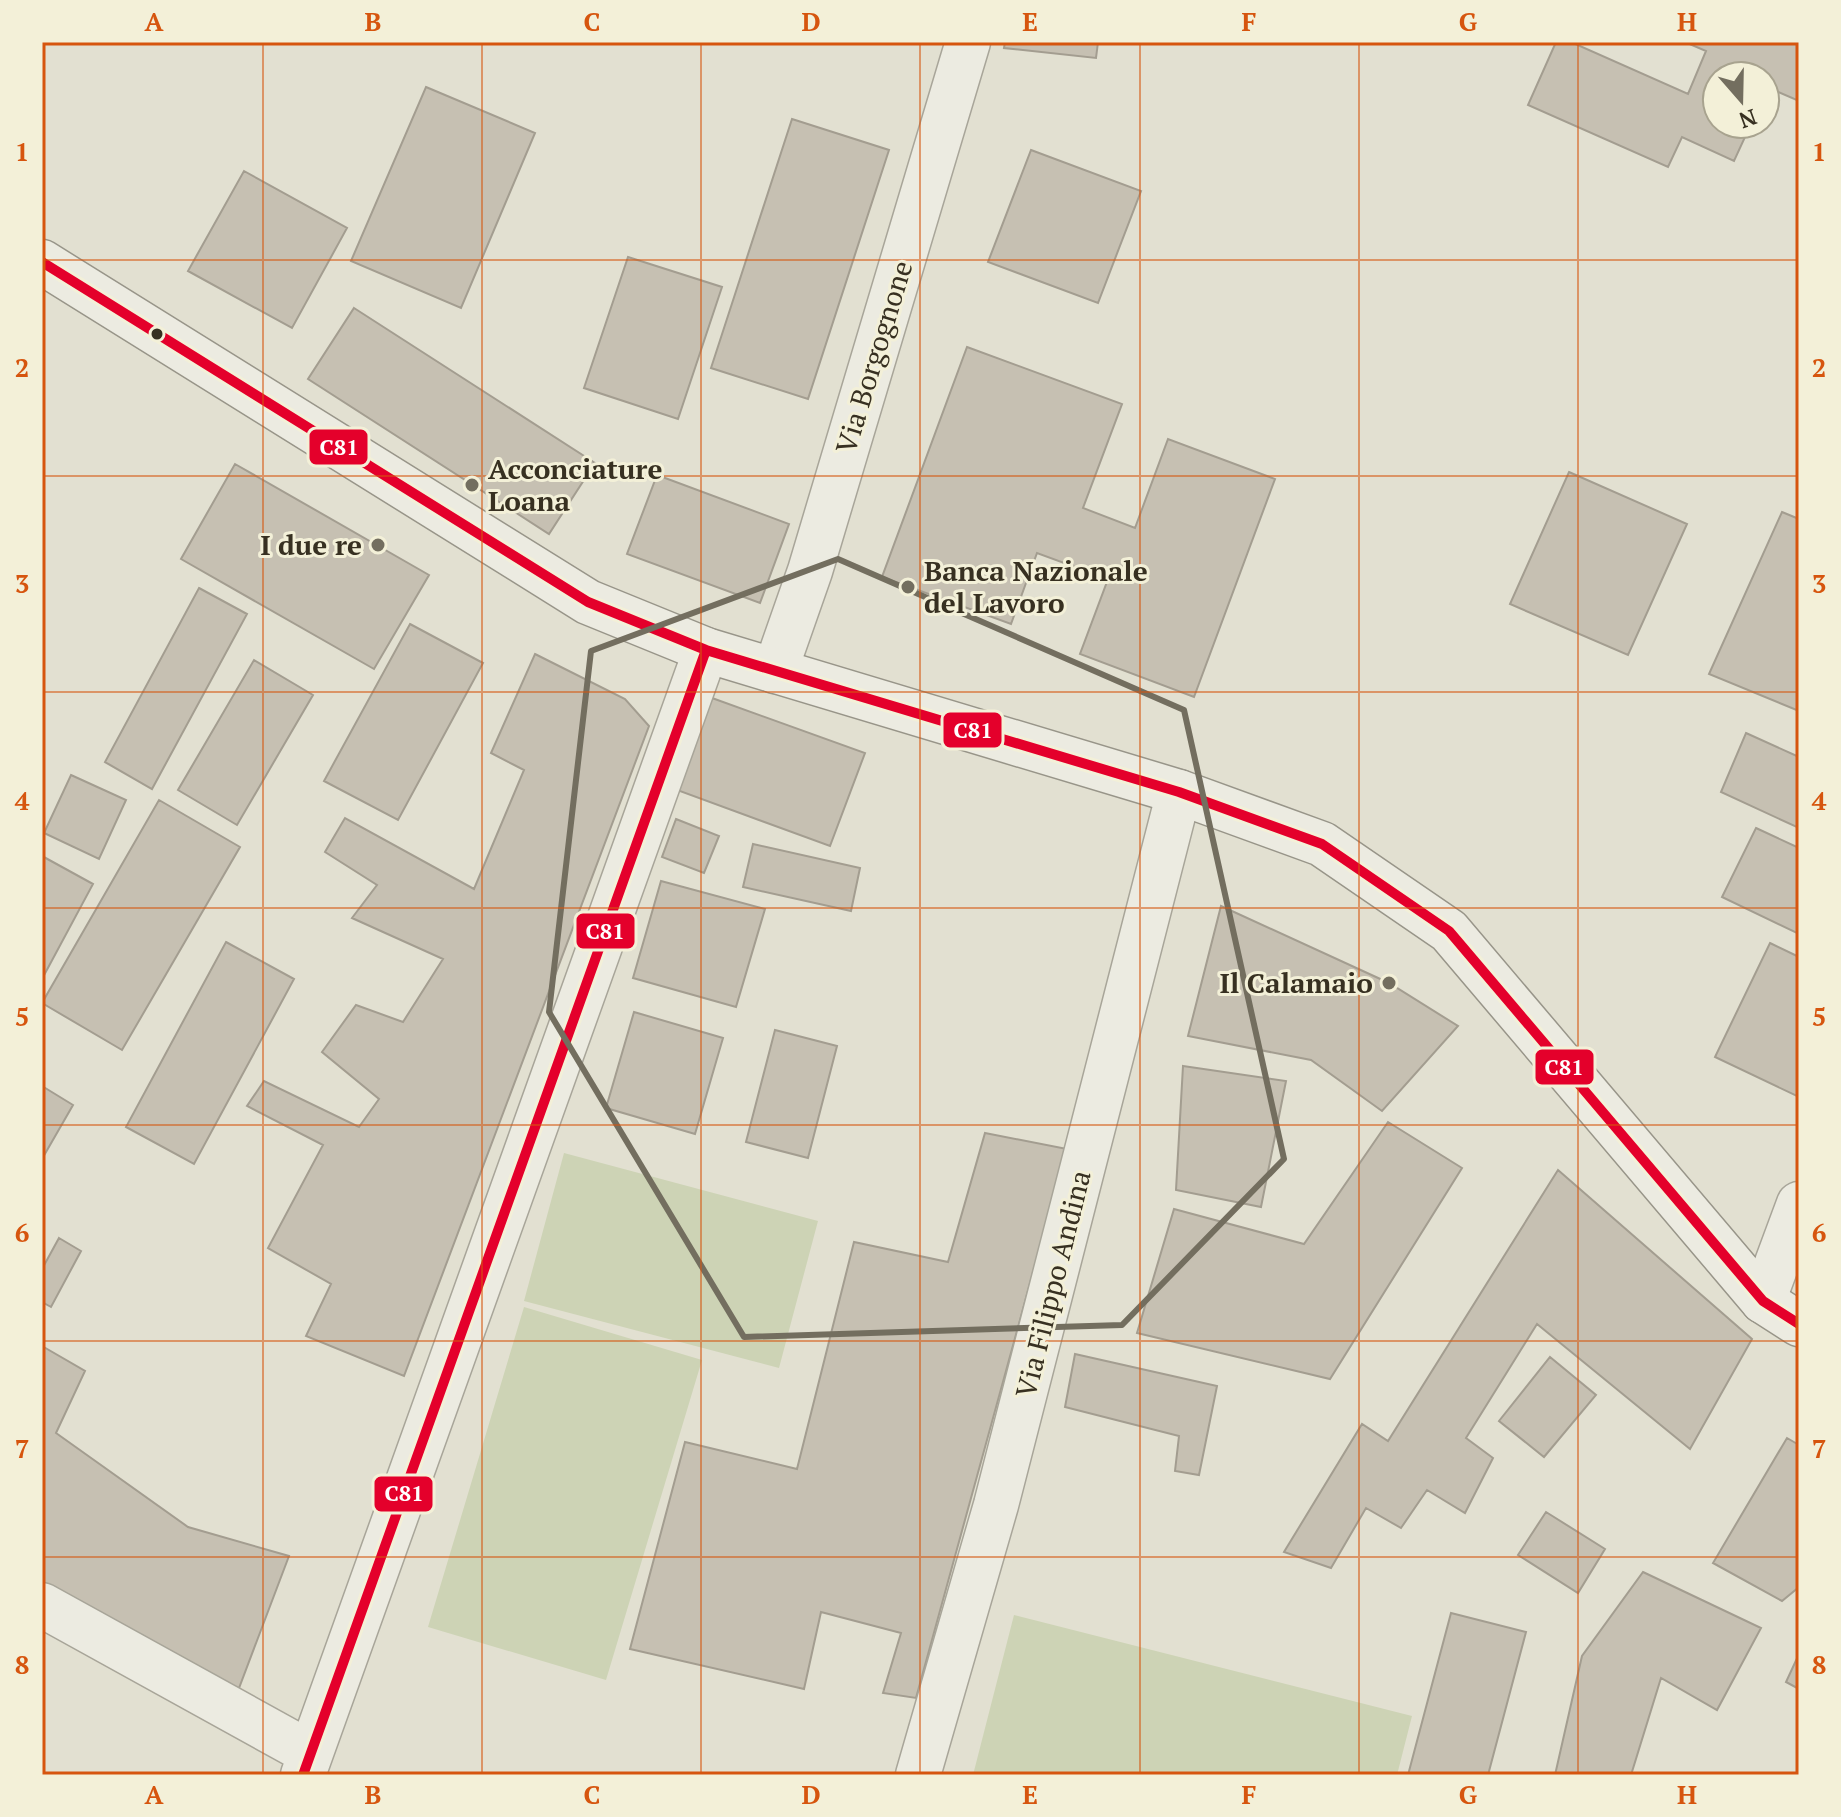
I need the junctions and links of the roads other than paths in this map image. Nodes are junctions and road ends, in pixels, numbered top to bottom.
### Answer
1 (968, 42) edge
2 (42, 262) edge
3 (706, 650) junction
4 (775, 671) junction
5 (1179, 792) junction
6 (1799, 1204) edge
7 (1763, 1301) junction
8 (1799, 1324) edge
9 (42, 1605) edge
10 (306, 1764) edge
11 (918, 1775) edge

1 - 4 street, Via Borgognone
2 - 3 street
3 - 4 street
3 - 10 street
4 - 5 street
5 - 7 street
5 - 11 street, Via Filippo Andina
6 - 7 street
7 - 8 street
9 - 10 street

